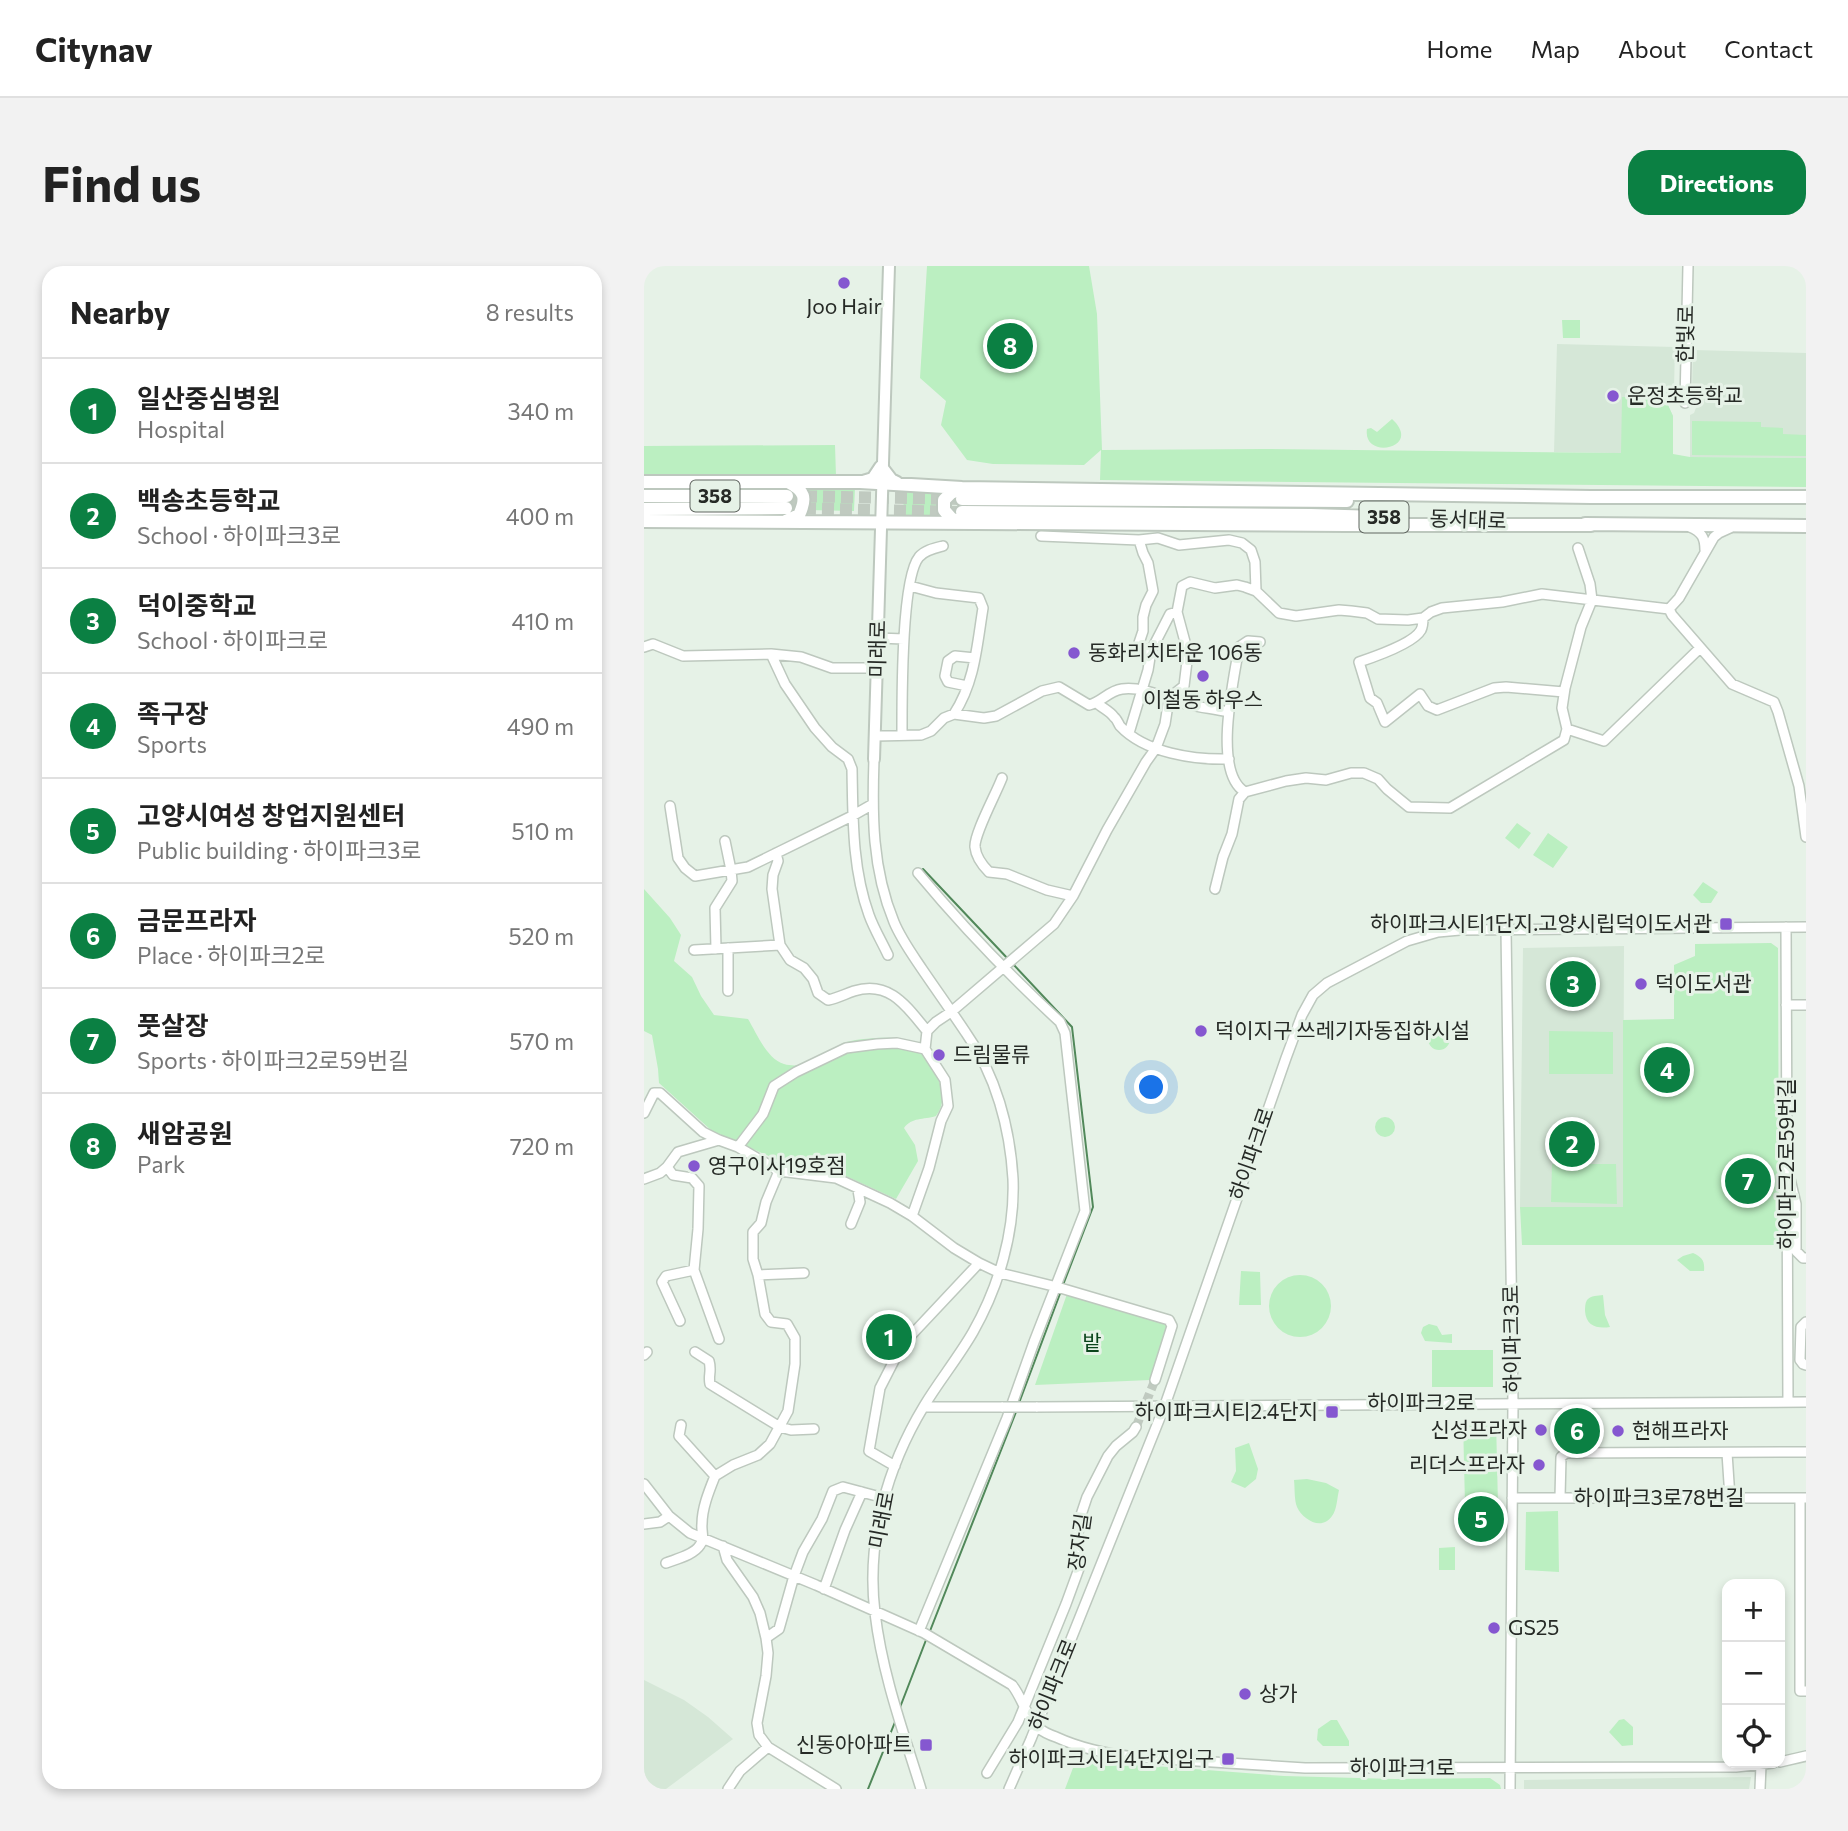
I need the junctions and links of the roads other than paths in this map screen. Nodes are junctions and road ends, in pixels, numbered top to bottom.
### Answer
1 (889, 266) edge
2 (1688, 266) edge
3 (1685, 403) dead end
4 (881, 467) junction
5 (786, 481) junction
6 (644, 482) edge
7 (860, 482) junction
8 (881, 483) junction
9 (905, 484) junction
10 (644, 496) edge
11 (1806, 497) edge
12 (962, 505) junction
13 (786, 508) junction
14 (644, 509) edge
15 (644, 521) edge
16 (880, 521) junction
17 (1675, 525) junction
18 (1740, 526) junction
19 (1806, 526) edge
20 (1041, 536) dead end
21 (1139, 540) junction
22 (943, 546) dead end
23 (1578, 548) dead end
24 (1705, 550) junction
25 (910, 586) junction
26 (1256, 591) junction
27 (1592, 600) junction
28 (1669, 609) junction
29 (1177, 612) junction
30 (1423, 618) junction
31 (878, 638) junction
32 (904, 639) junction
33 (1260, 642) dead end
34 (644, 647) edge
35 (1700, 648) junction
36 (1151, 651) junction
37 (771, 654) junction
38 (975, 658) junction
39 (878, 668) junction
40 (967, 686) junction
41 (1143, 690) junction
42 (1564, 692) junction
43 (1170, 698) junction
44 (1097, 703) junction
45 (1228, 712) junction
46 (954, 714) junction
47 (1567, 729) junction
48 (1129, 733) junction
49 (902, 735) junction
50 (875, 736) junction
51 (1156, 748) junction
52 (874, 759) joint
53 (1229, 759) junction
54 (1002, 778) dead end
55 (1245, 792) junction
56 (873, 804) junction
57 (670, 806) dead end
58 (852, 816) junction
59 (1806, 837) edge
60 (725, 841) dead end
61 (776, 853) junction
62 (732, 870) junction
63 (918, 873) dead end
64 (1215, 889) dead end
65 (1073, 896) junction
66 (1786, 927) junction
67 (1806, 927) edge
68 (1506, 930) junction
69 (780, 945) junction
70 (728, 948) junction
71 (716, 949) junction
72 (694, 950) dead end
73 (888, 955) dead end
74 (1009, 964) junction
75 (728, 991) dead end
76 (1786, 1005) junction
77 (1806, 1005) edge
78 (951, 1012) junction
79 (927, 1031) junction
80 (925, 1049) junction
81 (644, 1113) edge
82 (719, 1140) junction
83 (738, 1147) junction
84 (667, 1167) junction
85 (1787, 1170) junction
86 (779, 1171) junction
87 (644, 1180) edge
88 (858, 1190) junction
89 (912, 1216) junction
90 (851, 1224) dead end
91 (1804, 1258) edge
92 (979, 1263) junction
93 (694, 1270) junction
94 (804, 1273) dead end
95 (1000, 1273) junction
96 (758, 1275) junction
97 (1058, 1287) junction
98 (680, 1321) dead end
99 (1806, 1322) edge
100 (719, 1339) dead end
101 (695, 1352) dead end
102 (1806, 1365) edge
103 (1155, 1380) tunnel mouth
104 (1788, 1402) junction
105 (1806, 1402) edge
106 (1513, 1403) junction
107 (1164, 1405) junction
108 (924, 1406) junction
109 (681, 1425) dead end
110 (780, 1427) junction
111 (1136, 1427) tunnel mouth
112 (814, 1429) dead end
113 (1806, 1452) edge
114 (1727, 1453) junction
115 (895, 1466) junction
116 (715, 1476) junction
117 (644, 1484) edge
118 (862, 1492) junction
119 (1512, 1497) junction
120 (1560, 1497) junction
121 (884, 1498) junction
122 (1730, 1498) junction
123 (1803, 1498) edge
124 (668, 1516) junction
125 (644, 1524) edge
126 (703, 1538) junction
127 (1803, 1543) edge
128 (723, 1546) junction
129 (666, 1563) dead end
130 (794, 1576) junction
131 (824, 1589) junction
132 (875, 1612) junction
133 (921, 1632) junction
134 (765, 1638) junction
135 (1806, 1691) edge
136 (1025, 1706) junction
137 (1036, 1726) junction
138 (768, 1746) junction
139 (1806, 1756) edge
140 (1785, 1761) edge
141 (1722, 1767) edge
142 (1509, 1768) junction
143 (1761, 1768) edge
144 (987, 1773) dead end
145 (727, 1789) edge
146 (836, 1789) edge
147 (921, 1789) edge
148 (1009, 1789) edge
149 (1510, 1789) edge
150 (1760, 1789) edge

1 - 4 main road, 미래로
2 - 3 street, 한빛로
4 - 7 highway
4 - 8 main road, 미래로
4 - 9 highway
5 - 6 highway
5 - 7 highway
5 - 13 highway
7 - 8 highway
8 - 9 highway
8 - 16 main road, 미래로
9 - 12 highway
10 - 13 highway, 358
11 - 12 highway
12 - 16 highway
12 - 17 highway
13 - 14 highway, 358
13 - 15 highway
13 - 16 highway
16 - 31 main road, 미래로
17 - 18 highway
17 - 24 street
18 - 19 highway
18 - 24 street
20 - 21 street
21 - 26 street
21 - 36 street
22 - 25 street
23 - 27 street
24 - 28 street
25 - 32 street
25 - 38 street
26 - 29 street
26 - 30 street
27 - 28 street
27 - 30 street
27 - 42 street
28 - 35 street
29 - 36 street
29 - 43 street
30 - 42 street
31 - 32 street
31 - 39 main road, 미래로
32 - 49 street
33 - 45 street
34 - 37 street
35 - 47 street
35 - 59 street
36 - 41 street
37 - 39 street
37 - 58 street
38 - 40 street
38 - 40 street
39 - 50 main road, 미래로
40 - 46 street
41 - 43 street
41 - 44 street
41 - 48 street
42 - 47 street
43 - 45 street
43 - 51 street
44 - 46 street
44 - 48 street
45 - 53 street
46 - 49 street
47 - 55 street
48 - 51 street
49 - 50 street
50 - 52 main road, 미래로
51 - 53 street
51 - 65 street
52 - 56 street, 미래로
53 - 55 street
54 - 65 street
55 - 64 street
56 - 58 street
56 - 78 street, 미래로
57 - 62 street
58 - 61 street
58 - 73 street
60 - 62 street
61 - 62 street
61 - 69 street
62 - 71 street
63 - 74 street
65 - 74 street
66 - 67 street, 하이파크로
66 - 68 street, 하이파크로
66 - 76 street, 하이파크2로59번길
68 - 106 street, 하이파크3로
68 - 107 street, 하이파크로
69 - 70 street
69 - 79 street
70 - 71 street
70 - 75 street
71 - 72 street
74 - 78 street
74 - 97 street
76 - 77 street
76 - 85 street, 하이파크2로59번길
78 - 79 street
78 - 95 street, 미래로
79 - 80 street
80 - 83 street
80 - 89 street
81 - 82 street
82 - 83 street
82 - 84 street
83 - 86 street
84 - 87 street
84 - 93 street
85 - 91 street
85 - 104 street, 하이파크2로59번길
86 - 88 street
86 - 96 street
88 - 89 street
88 - 90 street
89 - 92 street
92 - 95 street
92 - 115 street
93 - 98 street
93 - 100 street
94 - 96 street
95 - 97 street
95 - 108 street, 미래로
96 - 110 street
97 - 103 street
97 - 133 street
99 - 102 street
101 - 110 street
104 - 105 street, 하이파크2로
104 - 106 street, 하이파크2로
106 - 107 street, 하이파크2로
106 - 119 street, 하이파크3로
107 - 108 street, 하이파크2로, bridge
107 - 137 street, 하이파크로
108 - 115 street, 미래로
109 - 116 street
110 - 112 street
110 - 116 street
111 - 136 street, 장자길
113 - 114 street
114 - 120 street
114 - 122 street
115 - 121 street, 미래로
116 - 126 street
117 - 124 street
118 - 121 street
118 - 130 street
118 - 131 street
119 - 120 street, 하이파크3로78번길
119 - 142 street, 하이파크3로
120 - 122 street, 하이파크3로78번길
121 - 132 street, 미래로
122 - 123 street, 하이파크3로78번길
123 - 127 street
124 - 125 street
124 - 126 street
126 - 128 street
126 - 129 street
127 - 135 street
128 - 130 street
128 - 134 street
130 - 131 street
130 - 134 street
131 - 132 street
132 - 133 street
132 - 147 street, 미래로
133 - 136 street
134 - 138 street
136 - 137 street
136 - 144 street, 장자길
137 - 142 street, 하이파크1로
137 - 148 street, 하이파크로
138 - 145 street
138 - 146 street
139 - 140 street
141 - 142 street, 하이파크1로
142 - 149 street, 하이파크3로
143 - 150 street

